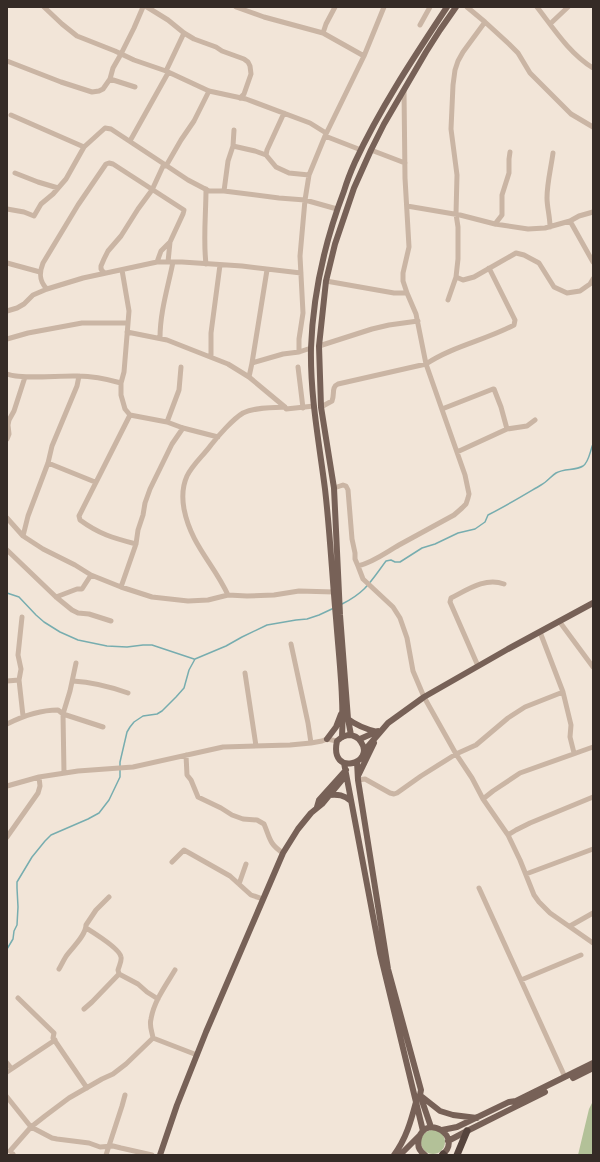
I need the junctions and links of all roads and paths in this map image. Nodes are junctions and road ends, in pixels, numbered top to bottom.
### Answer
1 (44, 7) edge
2 (143, 7) edge
3 (147, 7) edge
4 (236, 7) edge
5 (336, 7) edge
6 (384, 7) edge
7 (430, 7) edge
8 (447, 7) edge
9 (456, 7) edge
10 (467, 7) edge
11 (537, 7) edge
12 (568, 7) edge
13 (485, 22) junction
14 (550, 24) junction
15 (420, 25) dead end
16 (184, 33) junction
17 (322, 33) junction
18 (121, 54) junction
19 (364, 56) junction
20 (7, 61) edge
21 (593, 68) edge
22 (167, 72) junction
23 (110, 79) junction
24 (136, 87) dead end
25 (404, 90) junction
26 (209, 91) junction
27 (243, 97) junction
28 (284, 113) junction
29 (11, 115) dead end
30 (593, 128) edge
31 (234, 130) dead end
32 (326, 134) junction
33 (130, 141) junction
34 (233, 146) junction
35 (84, 147) junction
36 (360, 150) junction
37 (371, 150) junction
38 (510, 152) dead end
39 (553, 153) dead end
40 (266, 155) junction
41 (405, 163) junction
42 (165, 165) junction
43 (15, 173) dead end
44 (308, 175) junction
45 (58, 188) junction
46 (206, 189) junction
47 (152, 190) junction
48 (224, 191) junction
49 (304, 200) junction
50 (407, 206) junction
51 (7, 209) edge
52 (337, 209) junction
53 (593, 212) edge
54 (456, 214) junction
55 (570, 220) junction
56 (495, 224) junction
57 (550, 227) junction
58 (170, 242) junction
59 (7, 262) edge
60 (157, 262) junction
61 (171, 262) junction
62 (593, 262) edge
63 (206, 264) junction
64 (220, 265) junction
65 (489, 268) junction
66 (122, 270) junction
67 (267, 270) junction
68 (40, 272) junction
69 (104, 273) junction
70 (301, 273) junction
71 (456, 277) junction
72 (593, 279) edge
73 (326, 281) junction
74 (47, 289) junction
75 (407, 293) junction
76 (448, 300) dead end
77 (7, 311) edge
78 (418, 321) junction
79 (128, 323) junction
80 (127, 332) junction
81 (160, 338) junction
82 (7, 339) edge
83 (319, 346) junction
84 (311, 348) junction
85 (299, 352) junction
86 (211, 356) junction
87 (252, 363) junction
88 (426, 364) junction
89 (181, 367) dead end
90 (298, 367) dead end
91 (8, 375) edge
92 (79, 376) junction
93 (25, 377) junction
94 (248, 377) junction
95 (121, 383) junction
96 (314, 406) junction
97 (285, 407) junction
98 (321, 407) junction
99 (304, 408) junction
100 (442, 410) junction
101 (130, 415) junction
102 (535, 420) dead end
103 (167, 422) junction
104 (183, 428) junction
105 (507, 429) junction
106 (218, 436) junction
107 (7, 438) edge
108 (457, 452) junction
109 (48, 462) junction
110 (96, 482) junction
111 (334, 488) junction
112 (7, 518) edge
113 (23, 536) junction
114 (136, 544) junction
115 (7, 550) edge
116 (358, 566) junction
117 (91, 574) junction
118 (504, 584) dead end
119 (121, 587) junction
120 (336, 592) junction
121 (228, 595) junction
122 (56, 597) junction
123 (593, 603) edge
124 (338, 614) junction
125 (22, 617) dead end
126 (111, 621) dead end
127 (559, 621) junction
128 (540, 632) junction
129 (291, 644) dead end
130 (76, 663) dead end
131 (478, 666) junction
132 (593, 667) edge
133 (245, 673) dead end
134 (19, 680) junction
135 (7, 681) edge
136 (73, 681) junction
137 (563, 692) junction
138 (128, 693) dead end
139 (424, 697) junction
140 (343, 707) junction
141 (62, 714) junction
142 (23, 716) junction
143 (348, 719) junction
144 (7, 724) edge
145 (103, 727) dead end
146 (378, 732) junction
147 (351, 735) junction
148 (327, 739) junction
149 (339, 739) junction
150 (360, 740) junction
151 (311, 743) junction
152 (256, 746) junction
153 (593, 747) edge
154 (364, 751) junction
155 (574, 753) junction
156 (456, 754) junction
157 (186, 755) junction
158 (357, 762) junction
159 (344, 763) junction
160 (64, 773) junction
161 (346, 773) junction
162 (39, 777) junction
163 (358, 779) junction
164 (7, 786) edge
165 (329, 795) junction
166 (593, 797) edge
167 (483, 799) junction
168 (351, 801) junction
169 (317, 807) junction
170 (508, 835) junction
171 (7, 837) edge
172 (593, 848) edge
173 (283, 853) junction
174 (172, 862) dead end
175 (246, 864) dead end
176 (526, 874) junction
177 (239, 884) junction
178 (479, 888) dead end
179 (109, 897) dead end
180 (263, 899) junction
181 (593, 913) edge
182 (570, 926) junction
183 (86, 928) junction
184 (593, 943) edge
185 (581, 955) dead end
186 (59, 969) dead end
187 (175, 970) dead end
188 (119, 974) junction
189 (521, 980) junction
190 (18, 998) dead end
191 (158, 999) junction
192 (84, 1009) dead end
193 (153, 1038) junction
194 (55, 1040) junction
195 (197, 1055) junction
196 (7, 1063) edge
197 (593, 1063) edge
198 (593, 1068) edge
199 (9, 1070) edge
200 (565, 1078) junction
201 (87, 1088) junction
202 (125, 1095) dead end
203 (7, 1097) edge
204 (418, 1098) junction
205 (477, 1118) junction
206 (31, 1127) junction
207 (431, 1127) junction
208 (442, 1130) junction
209 (467, 1130) junction
210 (421, 1134) junction
211 (448, 1141) junction
212 (109, 1147) junction
213 (11, 1153) edge
214 (106, 1155) edge
215 (152, 1155) edge
216 (160, 1155) edge
217 (394, 1155) edge
218 (398, 1155) edge
219 (425, 1155) edge
220 (443, 1155) edge
221 (457, 1155) edge

1 - 18 street
2 - 18 street
3 - 16 street
4 - 17 street
5 - 17 street
6 - 19 street
7 - 15 street
8 - 36 main road
9 - 25 main road
10 - 13 street
11 - 14 street
12 - 14 street
13 - 30 street
13 - 54 street
14 - 21 street
16 - 22 street
16 - 27 street
17 - 19 street
18 - 22 street
18 - 23 street
19 - 32 street
20 - 23 street
22 - 26 street
22 - 33 street
23 - 24 street
25 - 37 main road
25 - 41 street
26 - 27 street
26 - 42 street
27 - 28 street
28 - 32 street
28 - 40 street
29 - 35 street
31 - 34 street
32 - 36 street
32 - 44 street
33 - 35 street
33 - 42 street
34 - 40 street
34 - 48 street
35 - 45 street
36 - 52 main road
37 - 41 street
37 - 73 main road
38 - 56 street
39 - 57 street
40 - 44 street
41 - 50 street
42 - 46 street
42 - 47 street
43 - 45 street
44 - 49 street
45 - 51 street
46 - 48 street
46 - 63 street
47 - 58 street
47 - 68 street
47 - 69 street
48 - 49 street
49 - 52 street
49 - 70 street
50 - 54 street
50 - 75 street
52 - 84 main road
53 - 55 street
54 - 56 street
54 - 71 street
55 - 57 street
55 - 62 street
56 - 57 street
58 - 60 street
58 - 61 street
59 - 68 street
60 - 61 street
60 - 66 street
61 - 63 street
61 - 81 street
63 - 64 street
64 - 67 street
64 - 86 street
65 - 71 street
65 - 72 street
65 - 88 street
66 - 69 street
66 - 79 street
67 - 70 street
67 - 87 street
68 - 74 street
69 - 74 street
70 - 85 street
71 - 76 street
73 - 75 street
73 - 83 main road
74 - 77 street
75 - 78 street
78 - 83 street
78 - 88 street
79 - 80 street
79 - 82 street
80 - 81 street
80 - 95 street
81 - 86 street
83 - 98 main road
84 - 85 street
84 - 96 main road
85 - 87 street
86 - 94 street
87 - 94 street
88 - 98 street
88 - 100 street
89 - 103 street
90 - 99 street
91 - 93 street
92 - 93 street
92 - 95 street
92 - 109 street
93 - 107 street
94 - 97 street
95 - 101 street
96 - 99 street
96 - 120 main road
97 - 99 street
97 - 106 street
98 - 111 main road
100 - 105 street
100 - 108 street
101 - 103 street
101 - 110 street
102 - 105 street
103 - 104 street
104 - 106 street
104 - 114 street
105 - 108 street
106 - 121 street
108 - 116 street
109 - 110 street
109 - 113 street
110 - 114 street
111 - 116 street
111 - 120 main road
112 - 113 street
113 - 117 street
114 - 119 street
115 - 122 street
116 - 139 street
117 - 119 street
117 - 122 street
118 - 131 street
119 - 121 street
120 - 121 street
120 - 124 main road
122 - 126 street
123 - 127 main road
124 - 140 main road
124 - 143 main road
125 - 134 street
127 - 128 main road
127 - 132 street
128 - 131 main road
128 - 137 street
129 - 151 street
130 - 136 street
131 - 139 main road
133 - 152 street
134 - 135 street
134 - 142 street
136 - 138 street
136 - 141 street
137 - 155 street
137 - 156 street
139 - 146 main road
139 - 156 street
140 - 148 main road
140 - 149 main road
141 - 142 street
141 - 145 street
141 - 160 street
142 - 144 street
143 - 146 main road
143 - 147 main road
146 - 150 main road
146 - 154 main road
146 - 163 main road
147 - 149 main road
147 - 150 main road
148 - 149 street
148 - 151 street
149 - 159 main road
150 - 154 main road
151 - 152 street
152 - 157 street
153 - 155 street
154 - 158 main road
155 - 167 street
156 - 163 street
156 - 167 street
157 - 160 street
157 - 173 street
158 - 159 main road
158 - 163 main road
159 - 161 main road
160 - 162 street
161 - 165 main road
161 - 168 main road
161 - 169 main road
162 - 164 street
162 - 171 street
163 - 204 main road
165 - 168 main road
165 - 169 main road
166 - 170 street
167 - 170 street
168 - 204 main road
169 - 173 main road
170 - 176 street
172 - 176 street
173 - 180 main road
174 - 177 street
175 - 177 street
176 - 182 street
177 - 180 street
178 - 189 street
179 - 183 street
180 - 195 main road
181 - 182 street
182 - 184 street
183 - 186 street
183 - 188 street
185 - 189 street
187 - 191 street
188 - 191 street
188 - 192 street
189 - 200 street
190 - 194 street
191 - 193 street
193 - 195 street
193 - 201 street
194 - 199 street
194 - 201 street
195 - 216 main road
196 - 199 street
197 - 200 main road
198 - 209 main road
200 - 205 main road
201 - 206 street
202 - 212 street
203 - 206 street
204 - 205 main road
204 - 207 main road
204 - 210 main road
204 - 217 main road
205 - 208 main road
206 - 212 street
206 - 213 street
207 - 208 main road
207 - 210 main road
208 - 211 main road
209 - 211 main road
209 - 221 highway
210 - 218 main road
210 - 219 main road
211 - 220 main road
212 - 214 street
212 - 215 street

